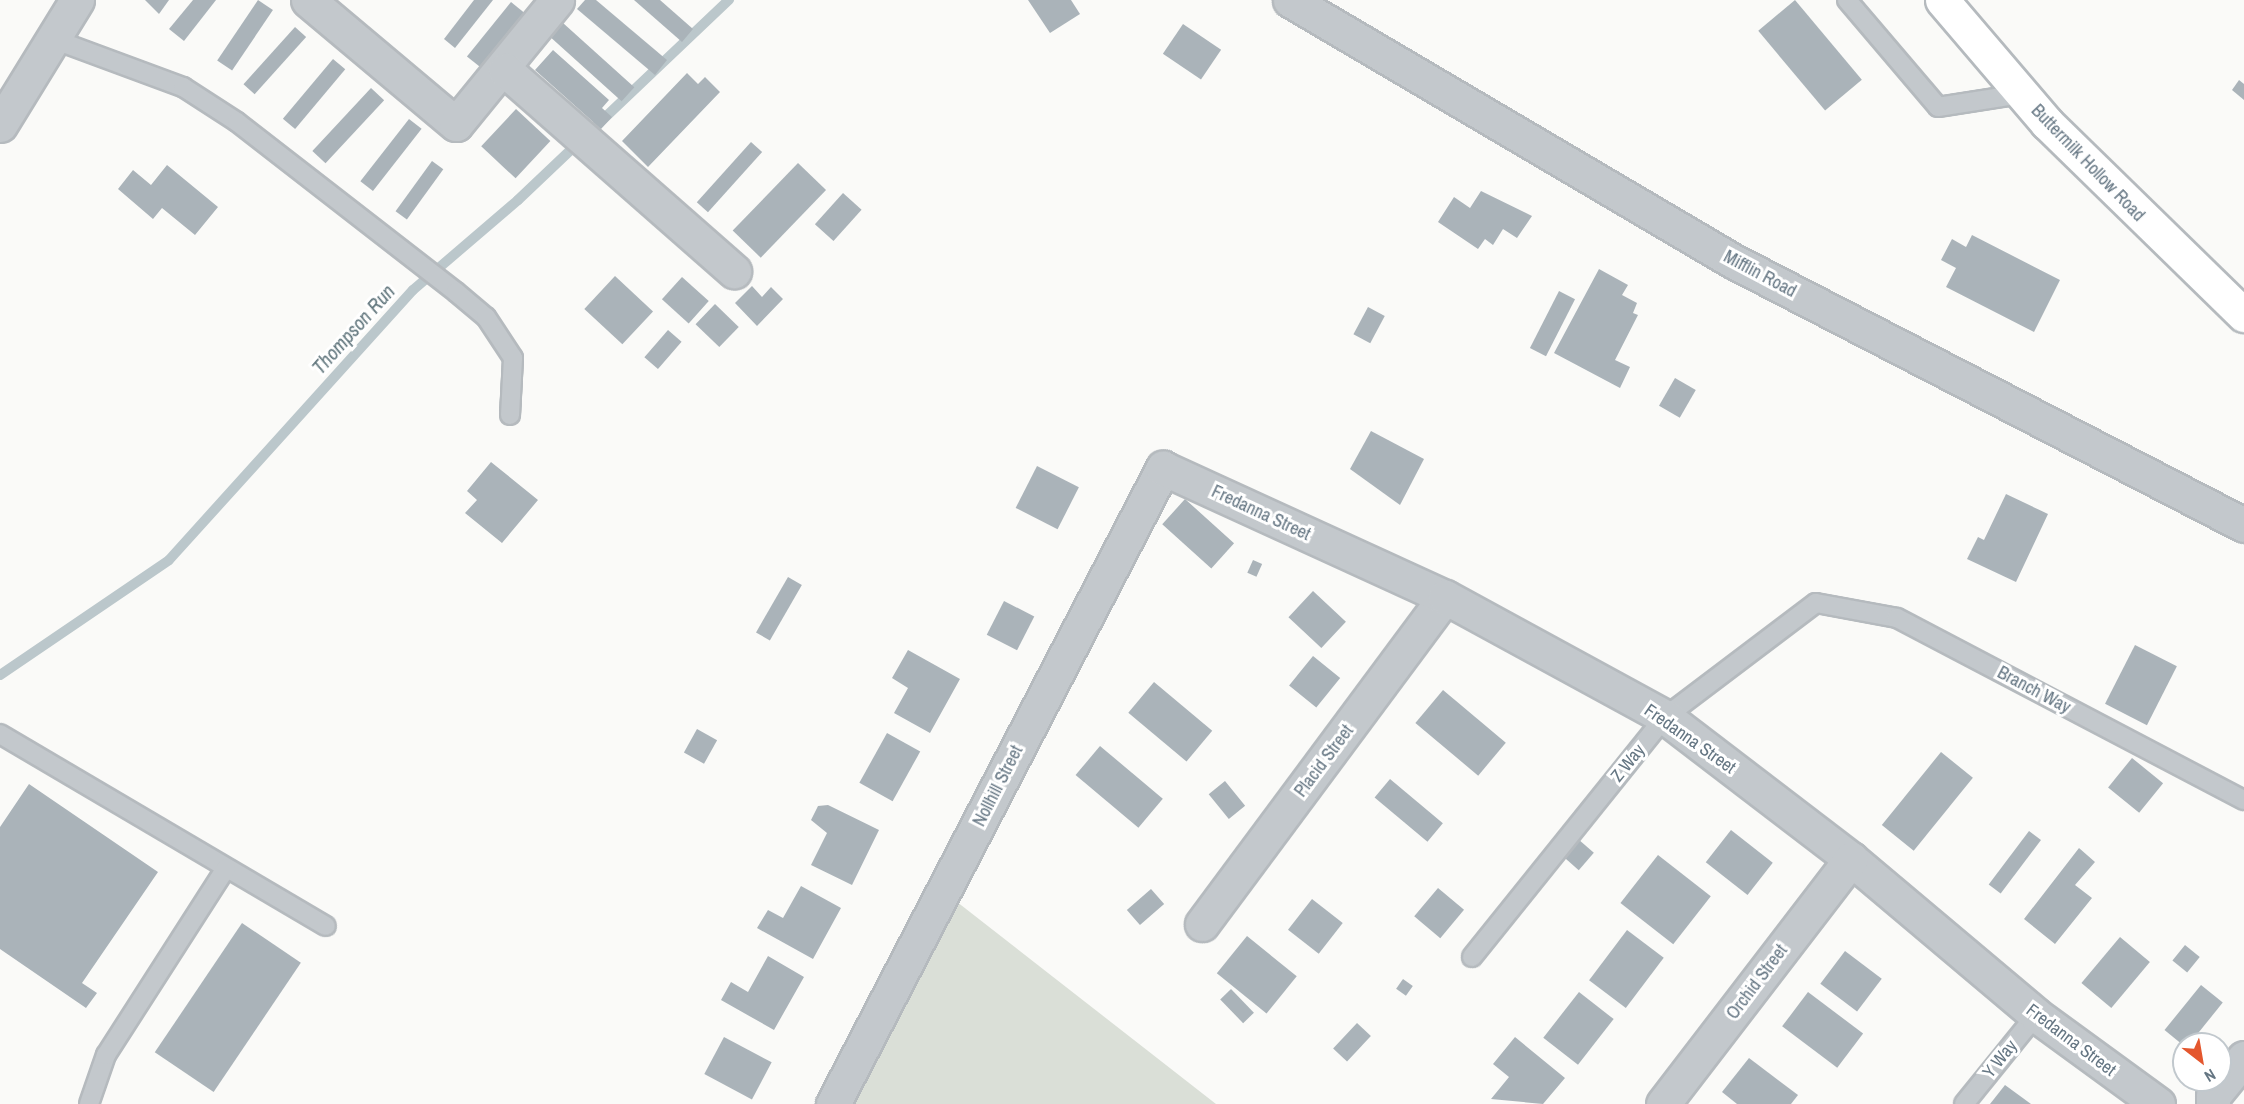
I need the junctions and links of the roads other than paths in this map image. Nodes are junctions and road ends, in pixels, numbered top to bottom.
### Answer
1 (77, 0) edge
2 (308, 0) edge
3 (557, 0) edge
4 (1290, 0) edge
5 (1847, 0) edge
6 (1942, 0) edge
7 (53, 39) junction
8 (505, 70) junction
9 (2021, 94) junction
10 (0, 125) edge
11 (734, 271) dead end
12 (2244, 315) edge
13 (510, 415) dead end
14 (1163, 468) joint
15 (2244, 525) edge
16 (1445, 597) junction
17 (1816, 603) joint
18 (1665, 717) junction
19 (0, 734) edge
20 (2244, 800) edge
21 (1851, 859) junction
22 (226, 868) junction
23 (1202, 924) dead end
24 (326, 926) dead end
25 (1472, 957) dead end
26 (2036, 1015) junction
27 (2244, 1058) edge
28 (89, 1104) edge
29 (833, 1104) edge
30 (1663, 1104) edge
31 (1964, 1104) edge
32 (2158, 1104) edge
33 (2213, 1104) edge

1 - 7 street
2 - 8 street
3 - 8 street
4 - 15 street, Mifflin Road
5 - 9 lane
6 - 9 main road, Buttermilk Hollow Road
7 - 10 street
7 - 13 lane
8 - 11 street
9 - 12 main road, Buttermilk Hollow Road
14 - 16 street, Fredanna Street
14 - 29 street, Nollhill Street
16 - 18 street, Fredanna Street
16 - 23 street, Placid Street
17 - 18 lane, Z Way
17 - 20 lane, Branch Way
18 - 21 street, Fredanna Street
18 - 25 lane, Z Way
19 - 22 lane
21 - 26 street, Fredanna Street
21 - 30 street, Orchid Street
22 - 24 lane
22 - 28 lane
26 - 31 lane, Y Way
26 - 32 street, Fredanna Street
27 - 33 street

